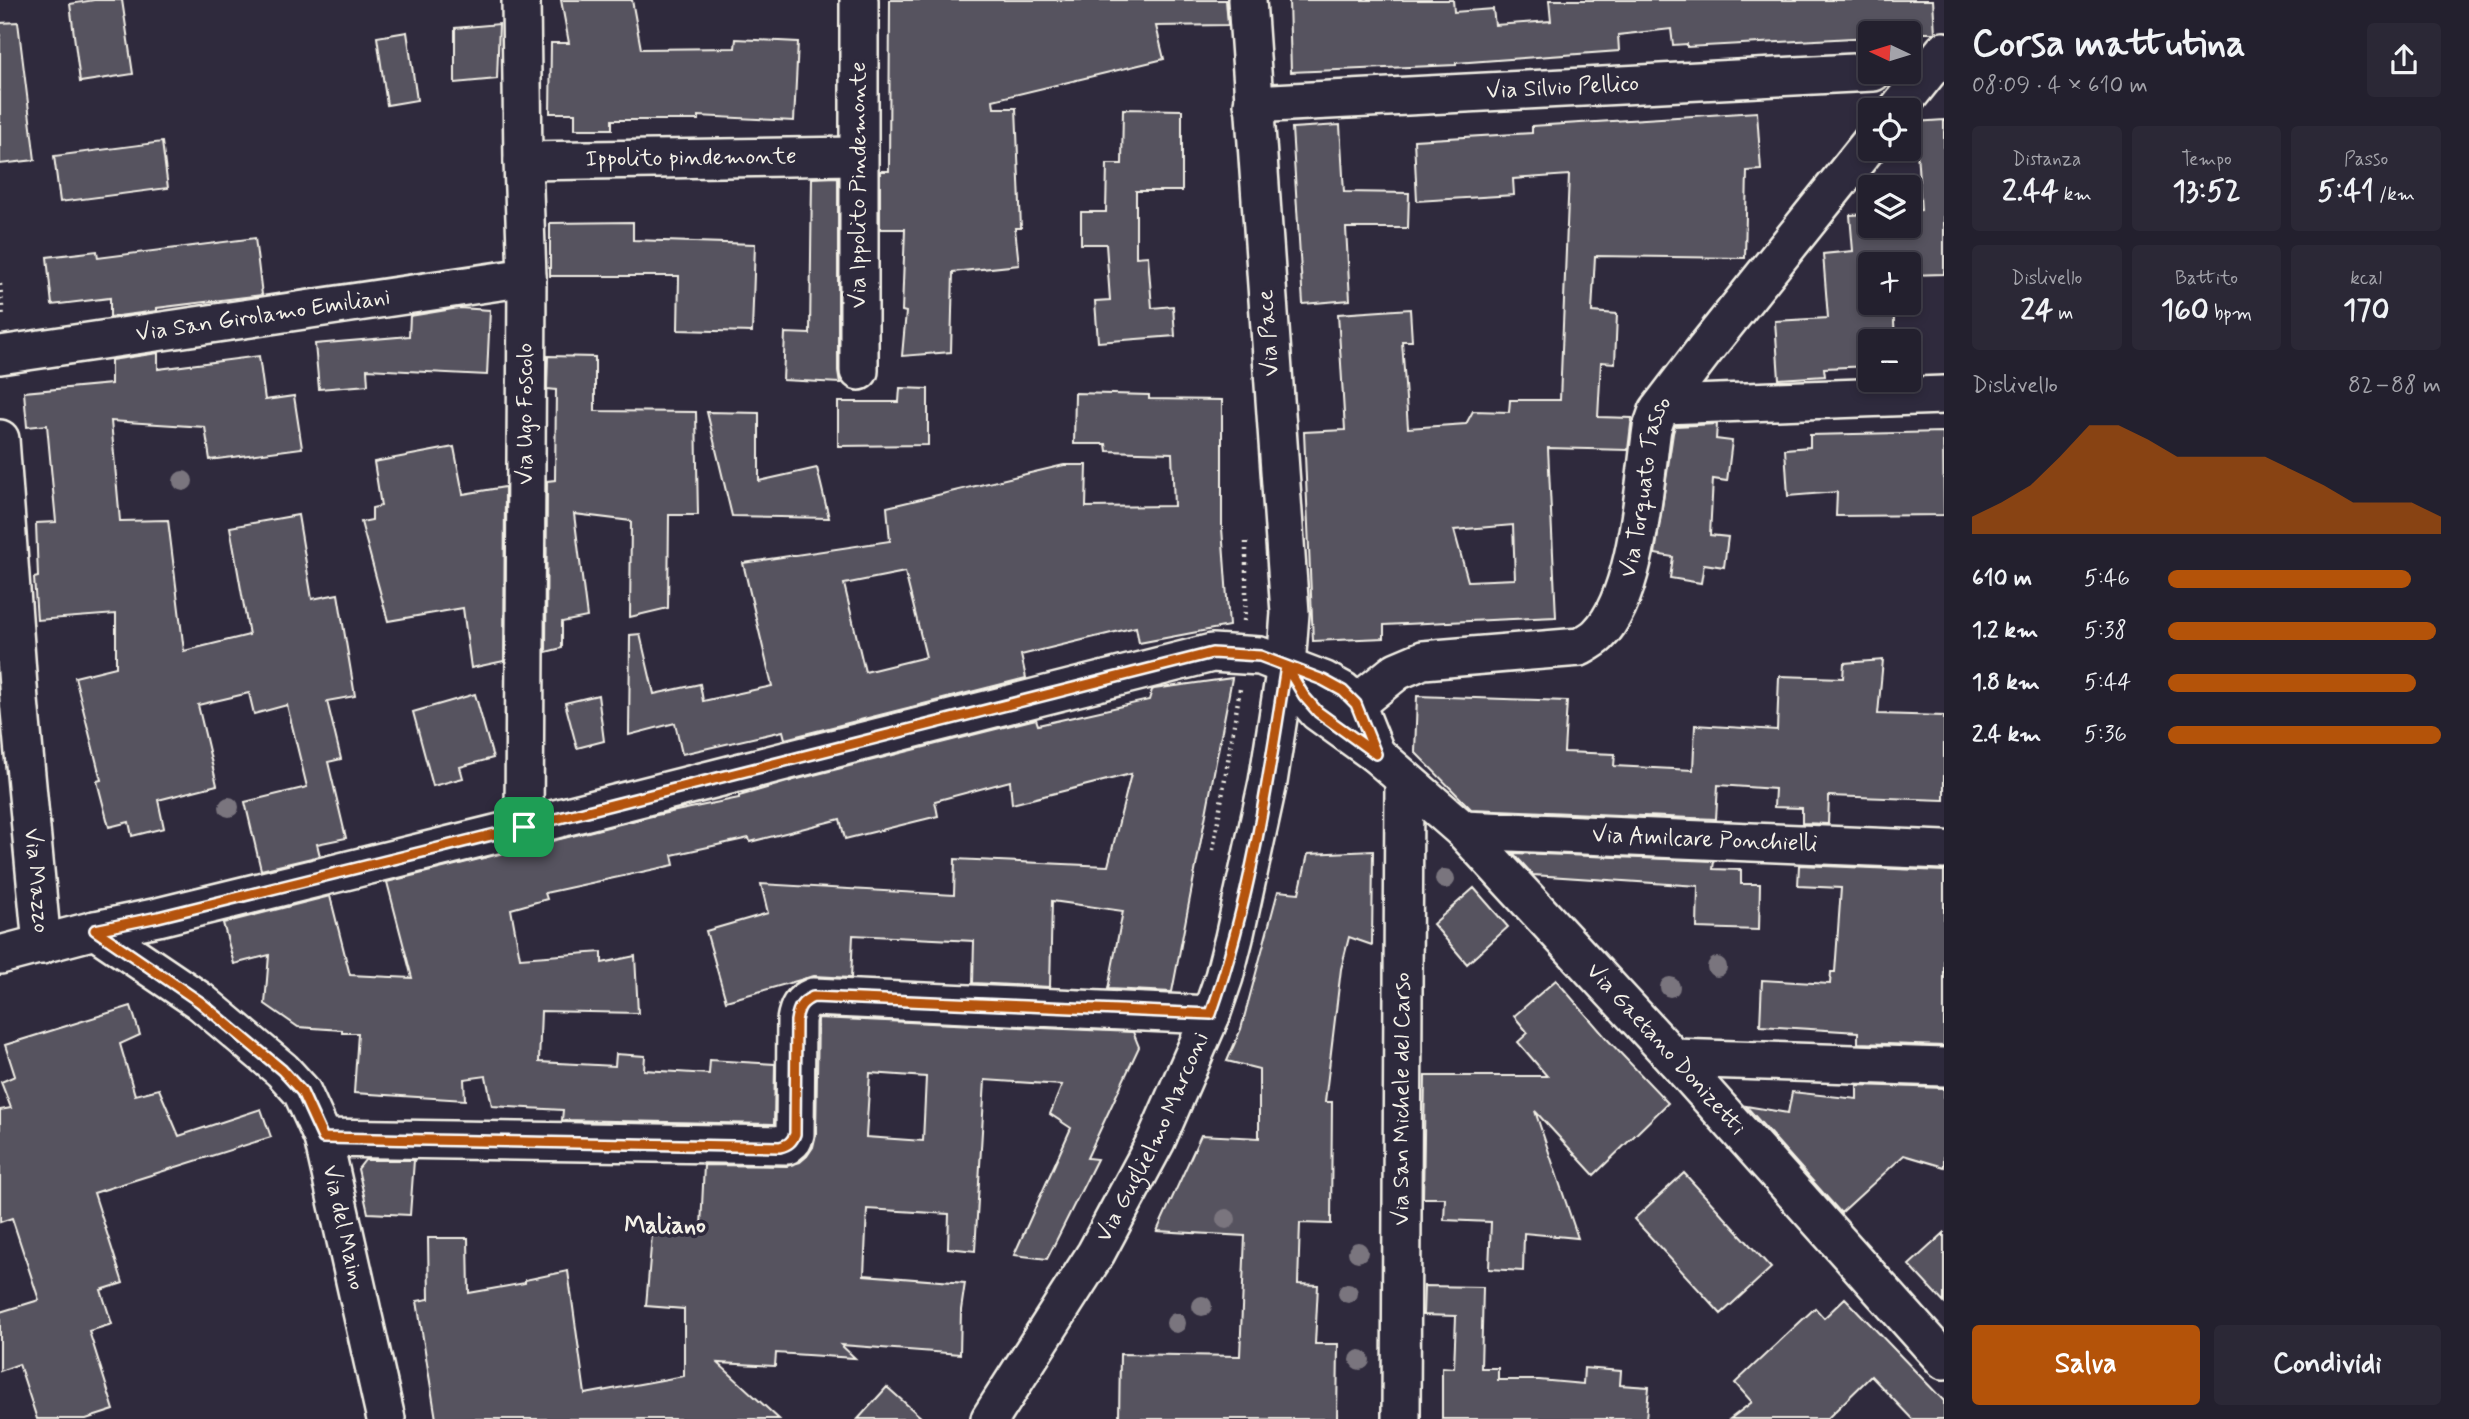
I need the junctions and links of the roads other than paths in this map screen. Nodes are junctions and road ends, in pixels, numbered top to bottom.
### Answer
1 (522, 0) edge
2 (859, 0) edge
3 (1247, 0) edge
4 (1928, 63) edge
5 (1858, 73) edge
6 (1905, 98) edge
7 (1252, 104) junction
8 (858, 156) junction
9 (1858, 158) edge
10 (523, 161) junction
11 (527, 277) junction
12 (0, 355) edge
13 (859, 371) dead end
14 (1944, 395) edge
15 (1663, 405) junction
16 (0, 439) edge
17 (1286, 666) junction
18 (9, 701) edge
19 (1356, 704) junction
20 (1376, 754) junction
21 (1404, 779) junction
22 (524, 827) junction
23 (1463, 830) junction
24 (1944, 850) edge
25 (95, 930) junction
26 (42, 945) junction
27 (0, 955) edge
28 (1211, 1014) junction
29 (1674, 1058) junction
30 (1944, 1067) edge
31 (323, 1138) junction
32 (1944, 1360) edge
33 (386, 1419) edge
34 (990, 1419) edge
35 (1401, 1419) edge

1 - 10 street, Via Ugo Foscolo
2 - 8 street, Via Ippolito Pindemonte
3 - 7 street, Via Pace
4 - 6 street
5 - 7 street, Via Silvio Pellico
7 - 17 street, Via Pace
8 - 10 street, Ippolito pindemonte
8 - 13 street, Via Ippolito Pindemonte
9 - 15 street, Via Torquato Tasso
10 - 11 street, Via Ugo Foscolo
11 - 12 street, Via San Girolamo Emiliani
11 - 22 street, Via Ugo Foscolo
14 - 15 street
15 - 19 street, Via Torquato Tasso
16 - 18 street, Via Mazzo
17 - 19 street
17 - 20 street, Via Gaetano Donizetti
17 - 22 street
17 - 28 street, Via Guglielmo Marconi
18 - 26 street, Via Mazzo
19 - 20 street
20 - 21 street, Via Gaetano Donizetti
21 - 23 street, Via Gaetano Donizetti
21 - 35 street, Via San Michele del Carso
22 - 25 street
23 - 24 street, Via Amilcare Ponchielli
23 - 29 street, Via Gaetano Donizetti
25 - 26 street
25 - 31 street, Via del Maino
26 - 27 street
28 - 31 street
28 - 34 street, Via Guglielmo Marconi
29 - 30 street
29 - 32 street, Via Gaetano Donizetti
31 - 33 street, Via del Maino

